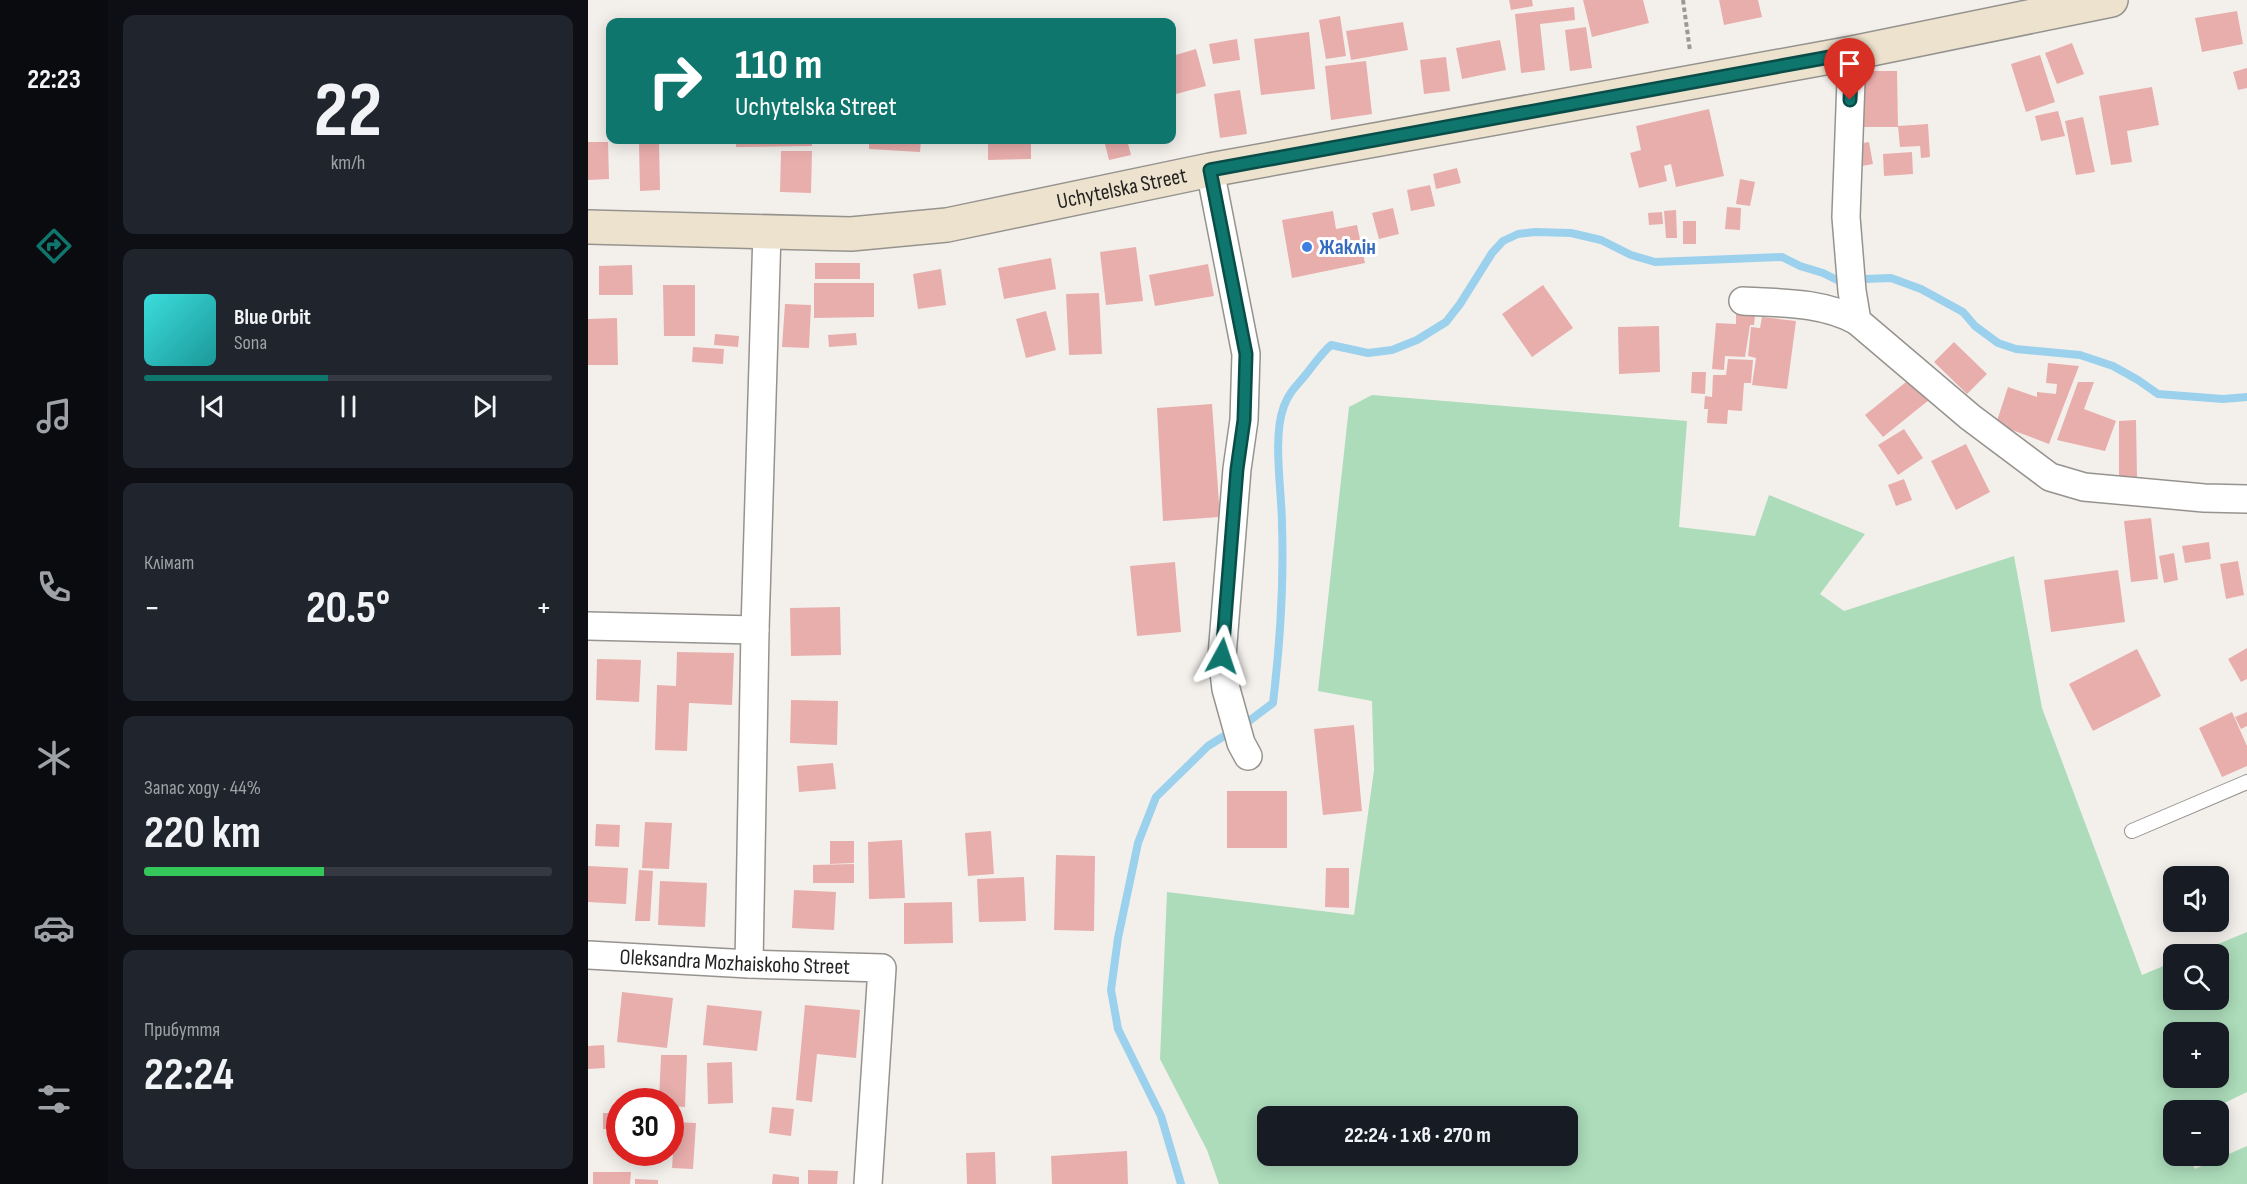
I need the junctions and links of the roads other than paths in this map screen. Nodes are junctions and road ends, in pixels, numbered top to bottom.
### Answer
1 (2111, 0) edge
2 (1852, 53) junction
3 (1210, 170) junction
4 (588, 228) edge
5 (767, 232) junction
6 (1743, 301) dead end
7 (1857, 321) junction
8 (2247, 500) edge
9 (588, 626) edge
10 (755, 630) junction
11 (1248, 756) dead end
12 (2247, 782) edge
13 (2132, 831) dead end
14 (588, 955) edge
15 (748, 964) junction
16 (868, 1184) edge

1 - 2 main road, Uchytelska Street
2 - 3 main road, Uchytelska Street
2 - 7 street
3 - 5 main road, Uchytelska Street
3 - 11 street
4 - 5 main road, Uchytelska Street
5 - 10 street
6 - 7 street
7 - 8 street
9 - 10 street
10 - 15 street
12 - 13 lane
14 - 15 street, Oleksandra Mozhaiskoho Street
15 - 16 street, Oleksandra Mozhaiskoho Street

